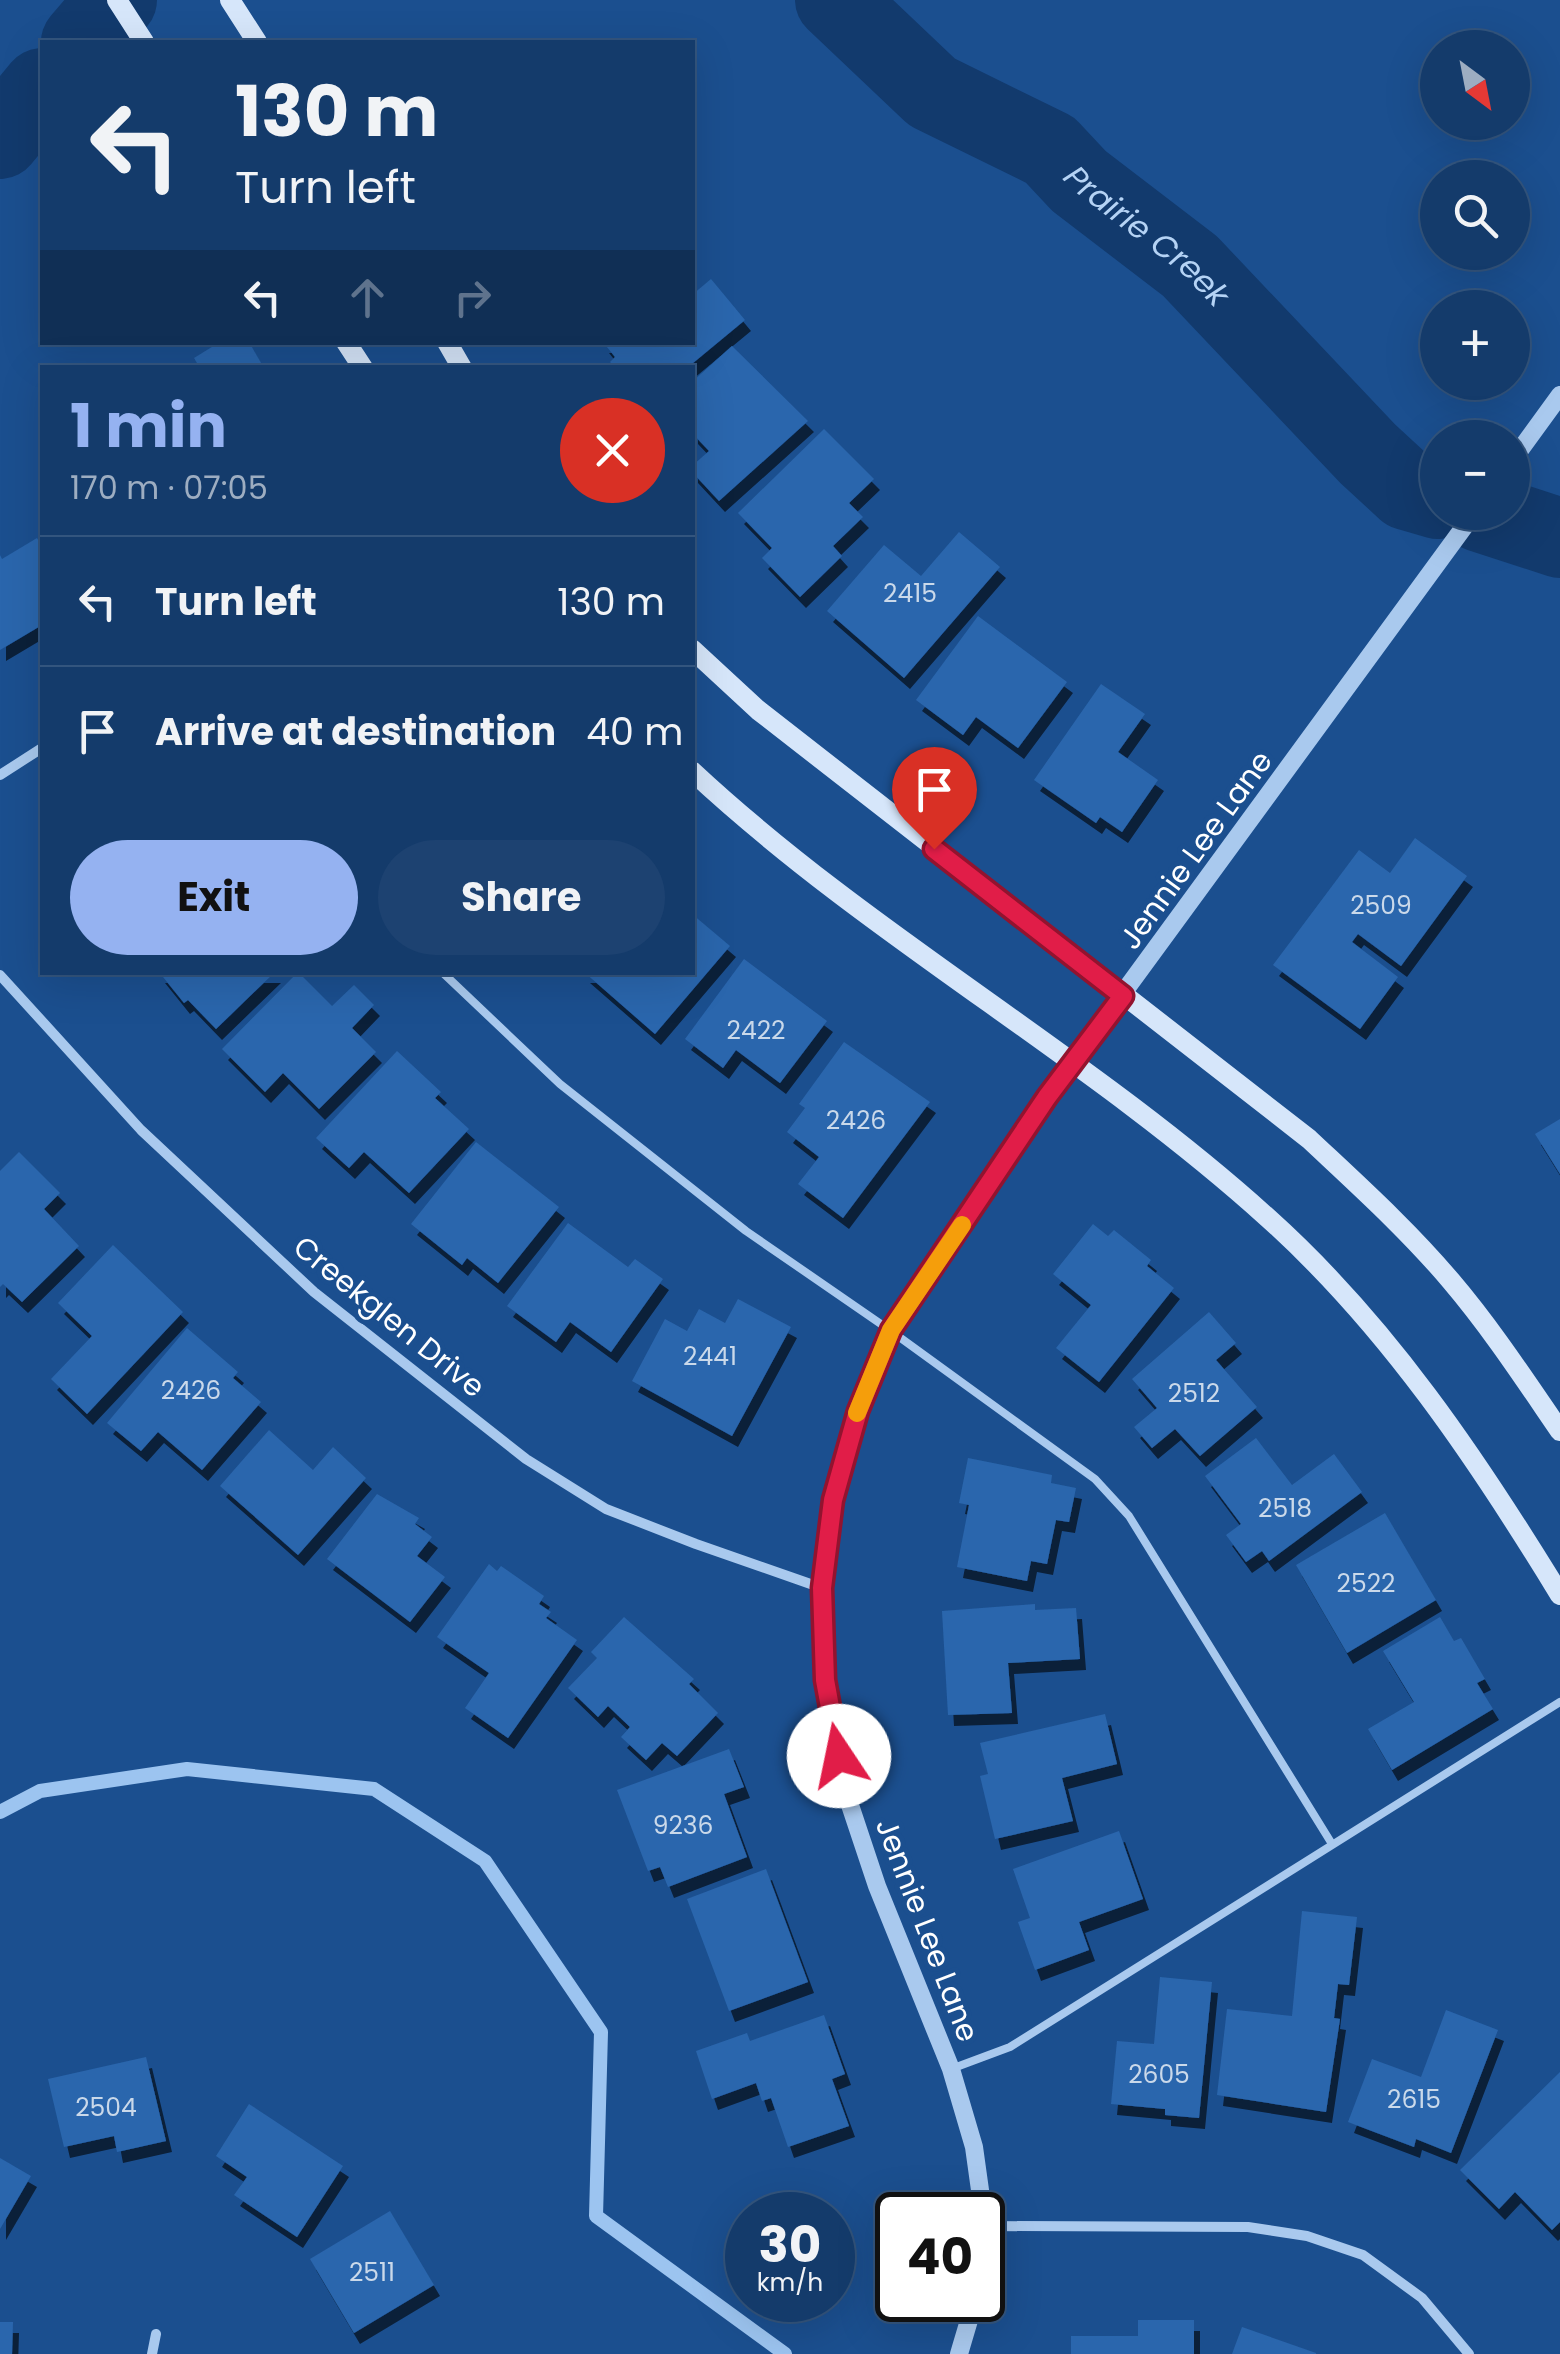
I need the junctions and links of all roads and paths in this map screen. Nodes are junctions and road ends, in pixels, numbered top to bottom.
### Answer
1 (117, 0) edge
2 (230, 0) edge
3 (141, 40) edge
4 (256, 40) edge
5 (1560, 394) edge
6 (1530, 436) edge
7 (1462, 530) edge
8 (695, 652) edge
9 (40, 749) edge
10 (695, 773) edge
11 (0, 775) edge
12 (0, 975) edge
13 (445, 975) edge
14 (1123, 996) junction
15 (1072, 1063) junction
16 (891, 1330) junction
17 (1560, 1431) edge
18 (822, 1588) junction
19 (1560, 1595) edge
20 (1560, 1702) edge
21 (1332, 1844) junction
22 (951, 2069) junction
23 (979, 2192) edge
24 (1005, 2234) edge
25 (968, 2322) edge
26 (156, 2334) dead end
27 (152, 2354) edge
28 (959, 2354) edge
29 (1469, 2354) edge

1 - 3 main road
2 - 4 main road
5 - 6 street
7 - 14 street, Jennie Lee Lane
8 - 14 main road
9 - 11 street
10 - 15 main road
12 - 18 street, Creekglen Drive
13 - 16 lane
14 - 15 street, Jennie Lee Lane
14 - 17 main road
15 - 16 street, Jennie Lee Lane
15 - 19 main road
16 - 18 street, Jennie Lee Lane
16 - 21 lane
18 - 22 street, Jennie Lee Lane
20 - 21 lane
21 - 22 lane
22 - 23 street, Jennie Lee Lane
24 - 29 street
25 - 28 street
26 - 27 street

